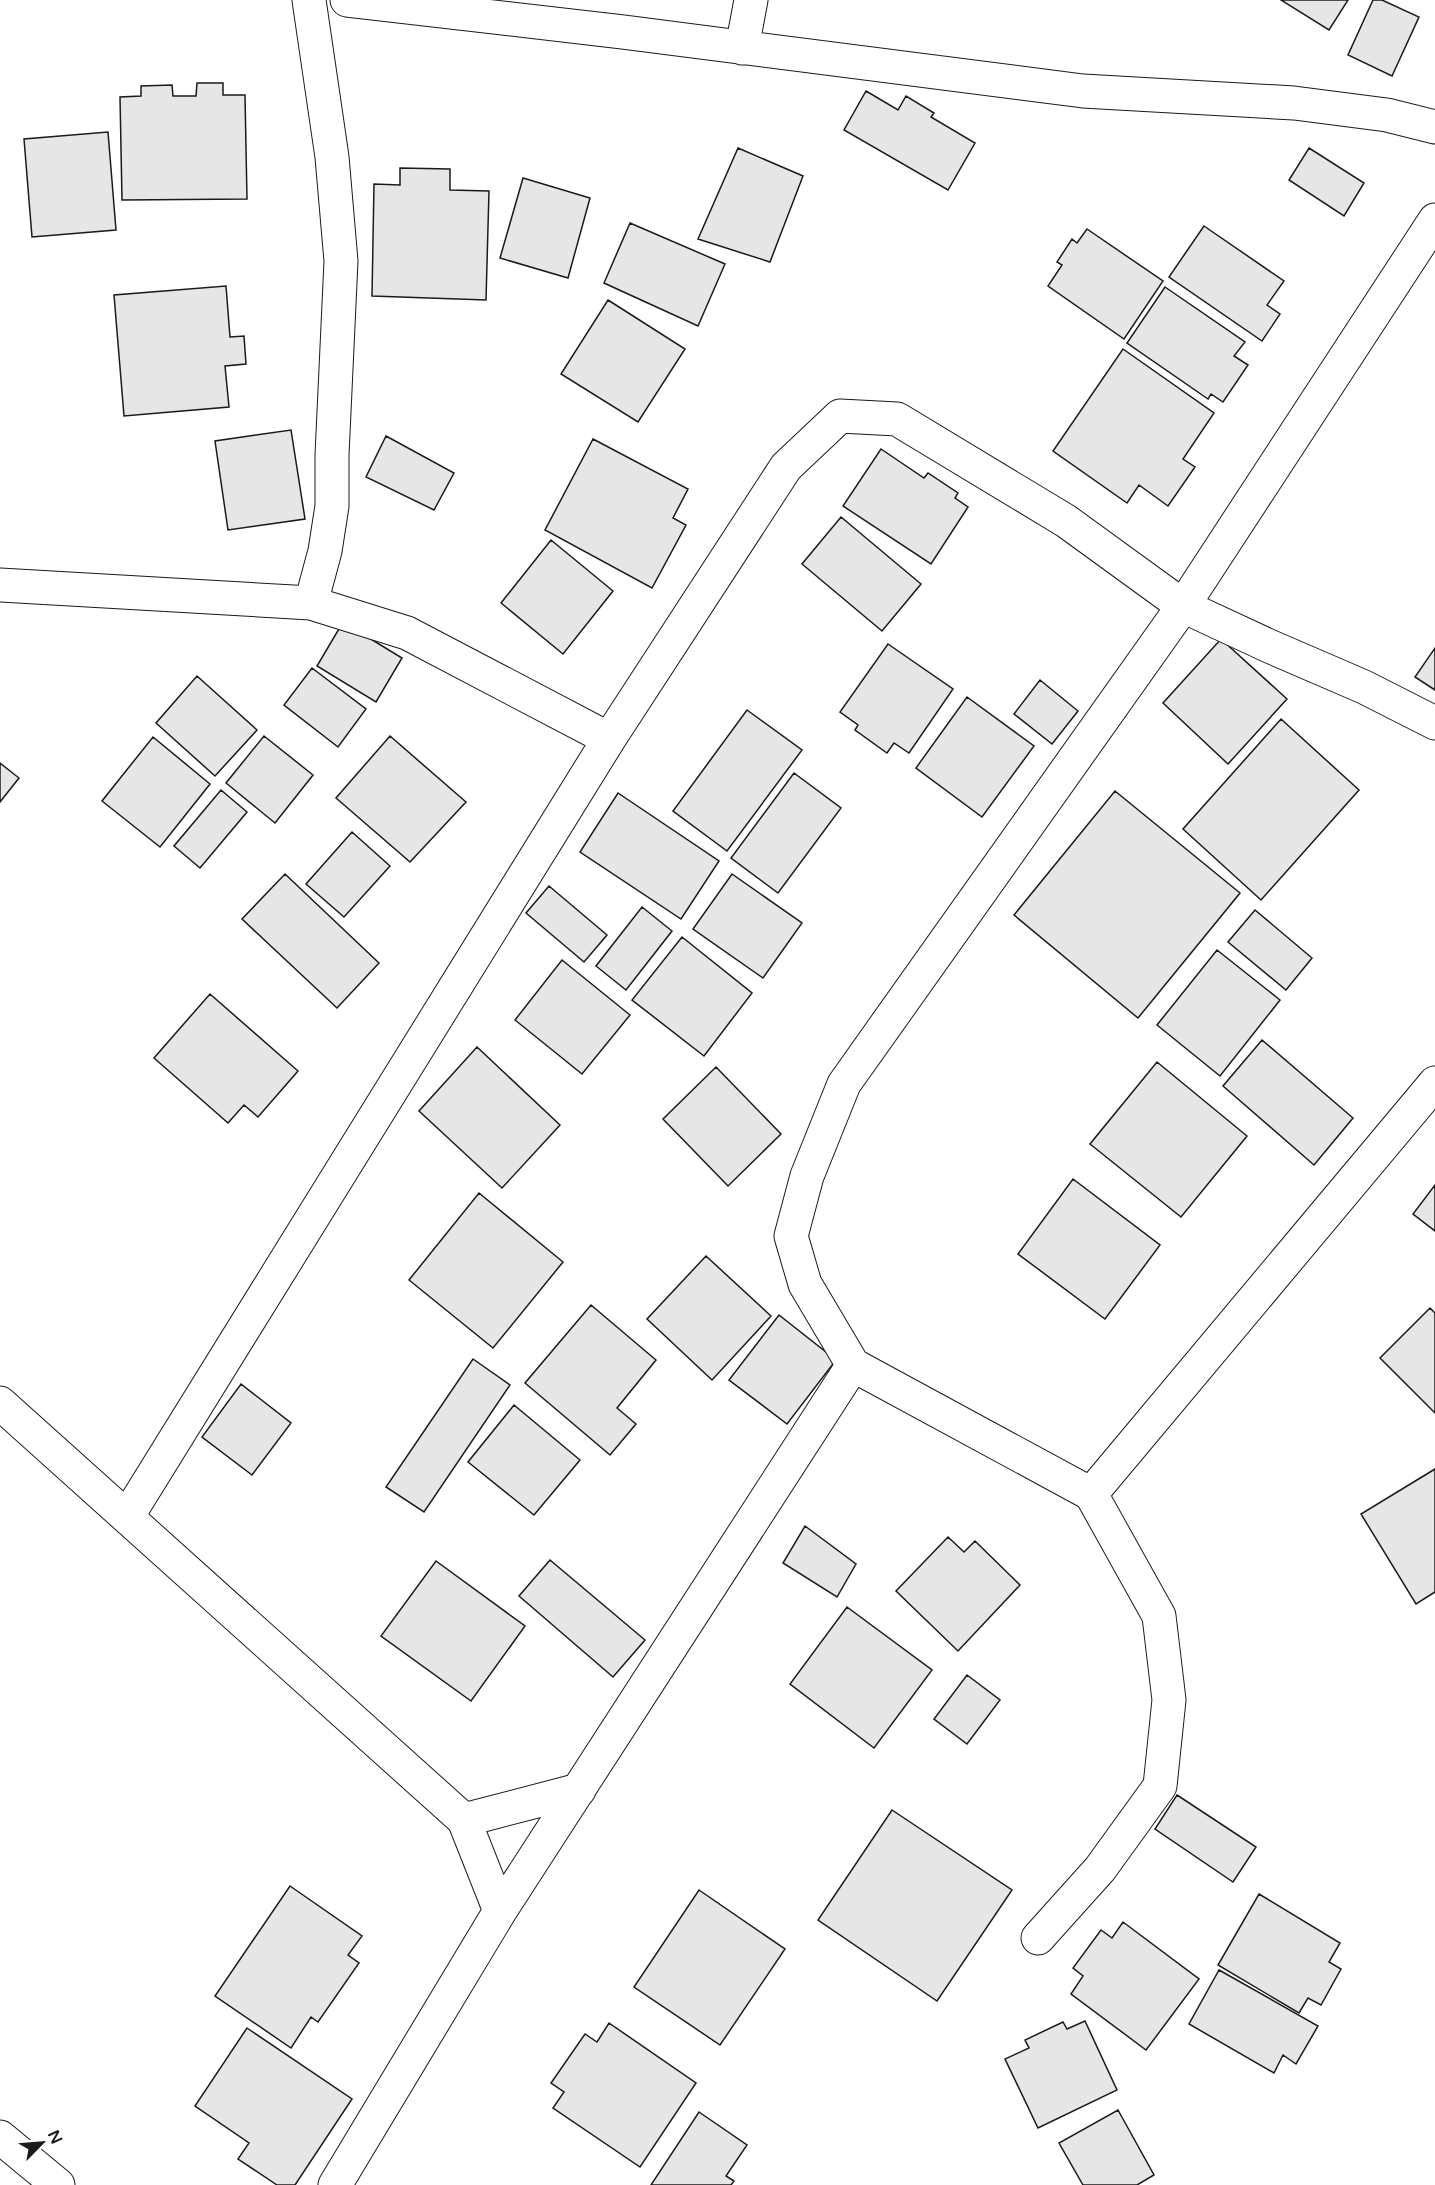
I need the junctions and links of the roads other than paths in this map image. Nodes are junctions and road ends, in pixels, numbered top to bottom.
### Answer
1 (309, 0) edge
2 (346, 0) edge
3 (751, 0) edge
4 (387, 3) edge
5 (742, 48) junction
6 (1435, 127) edge
7 (1435, 220) edge
8 (0, 585) edge
9 (311, 603) junction
10 (1183, 606) junction
11 (1435, 723) edge
12 (609, 739) junction
13 (1435, 1083) edge
14 (853, 1365) junction
15 (0, 1403) edge
16 (1091, 1494) junction
17 (127, 1516) junction
18 (579, 1790) junction
19 (464, 1820) junction
20 (500, 1911) junction
21 (1038, 1938) dead end
22 (0, 2137) edge
23 (58, 2185) edge
24 (335, 2185) edge

1 - 9 street
2 - 4 street
3 - 5 street
4 - 5 street
5 - 6 street
7 - 10 street
8 - 9 street
9 - 12 street
10 - 11 street
10 - 12 street
10 - 14 street
12 - 17 street
13 - 16 street
14 - 16 street
14 - 18 street
15 - 17 street
16 - 21 street
17 - 19 street
18 - 19 street
18 - 20 street
19 - 20 street
20 - 24 street
22 - 23 street

